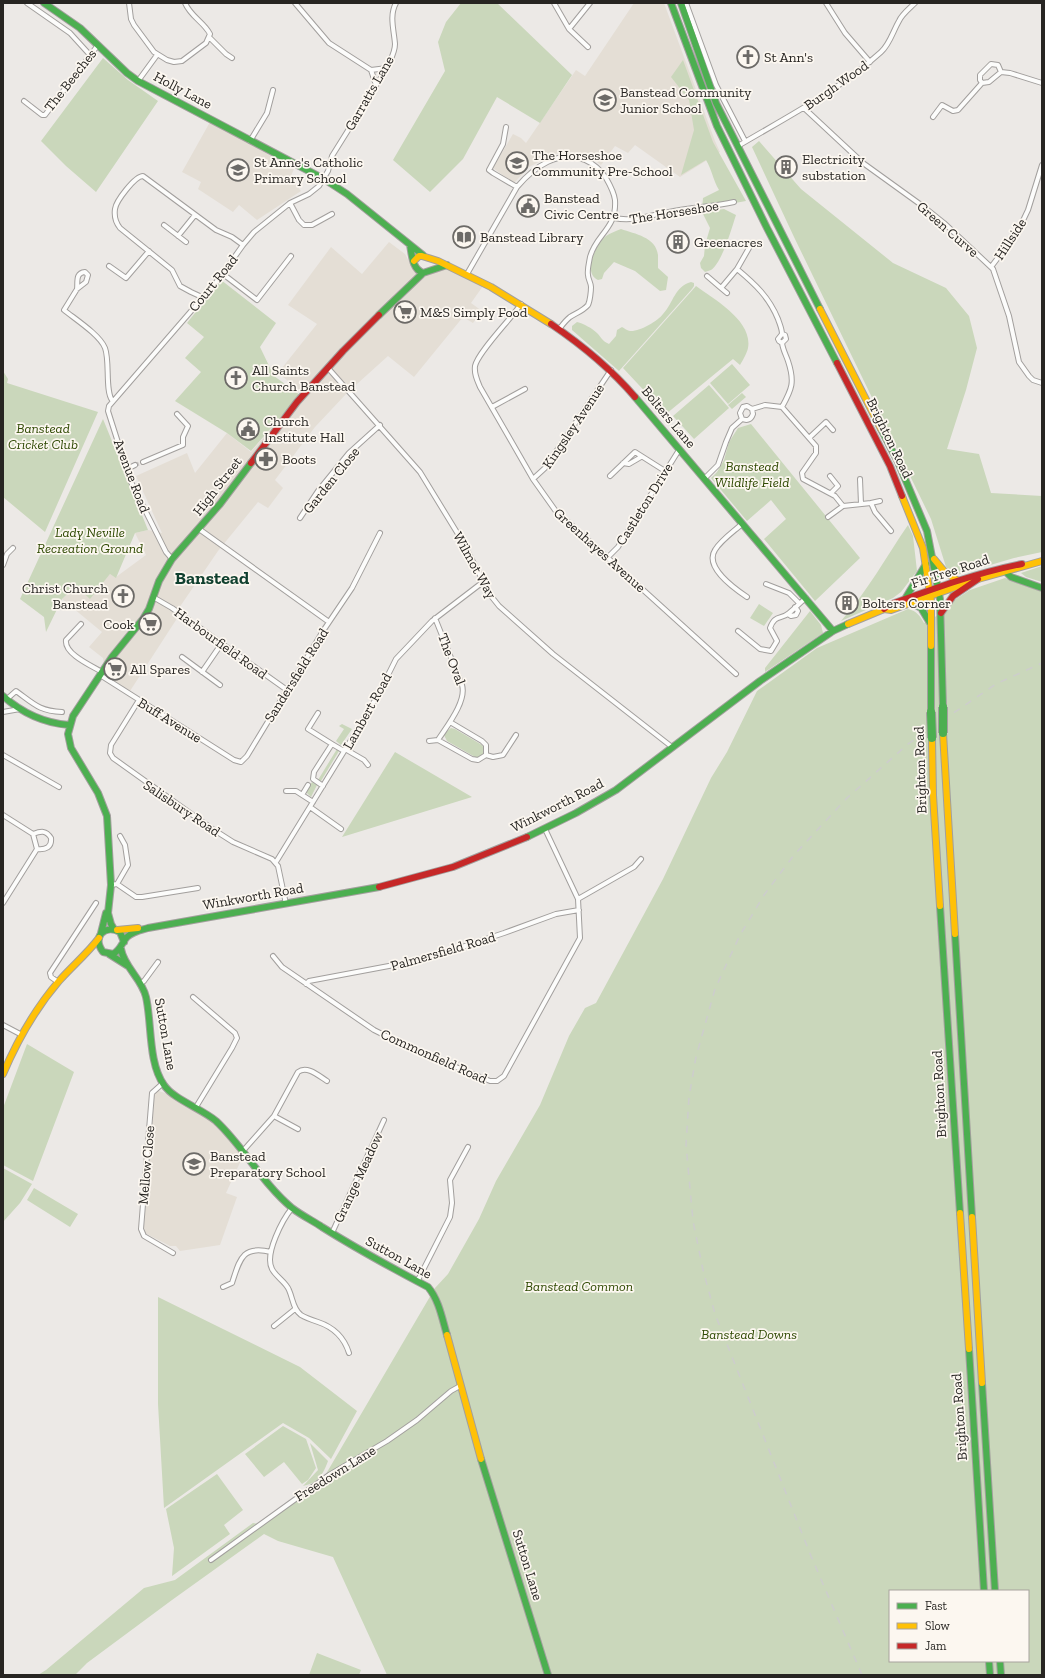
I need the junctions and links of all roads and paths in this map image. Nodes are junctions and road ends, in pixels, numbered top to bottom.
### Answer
1 (27, 3) edge
2 (45, 3) edge
3 (129, 3) edge
4 (185, 3) edge
5 (295, 3) edge
6 (396, 3) edge
7 (554, 3) edge
8 (590, 3) edge
9 (671, 3) edge
10 (681, 3) edge
11 (686, 3) edge
12 (826, 3) edge
13 (916, 3) edge
14 (568, 29) junction
15 (210, 38) junction
16 (98, 45) junction
17 (588, 47) dead end
18 (90, 55) junction
19 (157, 55) junction
20 (232, 58) dead end
21 (870, 62) junction
22 (387, 68) junction
23 (371, 70) junction
24 (1001, 72) junction
25 (138, 81) junction
26 (982, 83) junction
27 (1042, 83) edge
28 (376, 85) junction
29 (273, 90) dead end
30 (24, 101) dead end
31 (804, 108) junction
32 (933, 117) dead end
33 (506, 127) dead end
34 (250, 141) junction
35 (745, 142) junction
36 (737, 146) junction
37 (1042, 165) edge
38 (324, 178) junction
39 (517, 187) junction
40 (734, 202) dead end
41 (290, 203) junction
42 (332, 214) dead end
43 (195, 215) junction
44 (614, 218) junction
45 (164, 225) dead end
46 (178, 236) junction
47 (186, 242) dead end
48 (243, 245) junction
49 (410, 245) junction
50 (749, 248) dead end
51 (149, 251) junction
52 (423, 255) junction
53 (291, 256) dead end
54 (432, 260) junction
55 (415, 264) junction
56 (447, 265) junction
57 (109, 266) dead end
58 (991, 267) junction
59 (737, 269) junction
60 (426, 272) junction
61 (223, 274) junction
62 (467, 274) junction
63 (707, 276) dead end
64 (413, 282) junction
65 (721, 288) junction
66 (77, 289) dead end
67 (727, 293) dead end
68 (204, 298) junction
69 (521, 304) junction
70 (560, 328) junction
71 (328, 368) junction
72 (611, 370) junction
73 (1042, 383) edge
74 (525, 389) dead end
75 (112, 400) junction
76 (492, 407) junction
77 (782, 407) junction
78 (752, 410) junction
79 (177, 414) dead end
80 (742, 419) junction
81 (380, 425) junction
82 (833, 430) dead end
83 (809, 438) junction
84 (679, 450) junction
85 (641, 457) junction
86 (143, 462) tunnel mouth
87 (623, 463) junction
88 (135, 465) tunnel mouth
89 (126, 469) junction
90 (665, 471) junction
91 (610, 476) dead end
92 (830, 476) dead end
93 (533, 479) junction
94 (704, 479) junction
95 (860, 479) dead end
96 (831, 493) junction
97 (880, 501) dead end
98 (871, 503) junction
99 (861, 504) junction
100 (843, 506) junction
101 (828, 517) dead end
102 (300, 518) dead end
103 (742, 524) junction
104 (924, 524) junction
105 (916, 528) junction
106 (199, 529) junction
107 (890, 531) dead end
108 (380, 533) dead end
109 (13, 548) dead end
110 (932, 556) junction
111 (608, 557) junction
112 (172, 559) junction
113 (1042, 561) edge
114 (926, 564) junction
115 (3, 565) edge
116 (1003, 570) junction
117 (978, 580) junction
118 (958, 581) junction
119 (483, 582) junction
120 (766, 584) dead end
121 (1042, 588) edge
122 (939, 590) junction
123 (930, 593) junction
124 (153, 597) junction
125 (747, 597) dead end
126 (908, 601) junction
127 (799, 604) junction
128 (884, 610) joint
129 (941, 613) junction
130 (435, 618) junction
131 (329, 622) junction
132 (81, 624) dead end
133 (931, 625) junction
134 (738, 631) dead end
135 (833, 631) junction
136 (222, 644) junction
137 (182, 657) dead end
138 (202, 672) junction
139 (101, 673) junction
140 (736, 674) dead end
141 (220, 685) dead end
142 (287, 690) junction
143 (5, 697) edge
144 (139, 700) junction
145 (20, 709) junction
146 (3, 712) edge
147 (46, 712) junction
148 (62, 712) dead end
149 (318, 713) dead end
150 (43, 720) junction
151 (450, 722) junction
152 (69, 725) junction
153 (516, 734) dead end
154 (438, 740) junction
155 (429, 741) dead end
156 (332, 744) junction
157 (673, 748) junction
158 (345, 750) junction
159 (3, 754) edge
160 (486, 755) junction
161 (241, 762) joint
162 (368, 764) dead end
163 (308, 785) dead end
164 (323, 786) junction
165 (59, 787) dead end
166 (286, 791) dead end
167 (302, 795) junction
168 (314, 802) junction
169 (310, 807) junction
170 (3, 815) edge
171 (341, 829) dead end
172 (545, 829) junction
173 (33, 834) junction
174 (120, 836) dead end
175 (37, 849) junction
176 (641, 859) dead end
177 (276, 862) junction
178 (114, 885) junction
179 (175, 885) dead end
180 (198, 888) dead end
181 (176, 891) junction
182 (578, 899) junction
183 (3, 903) edge
184 (96, 903) dead end
185 (286, 904) junction
186 (108, 908) junction
187 (579, 910) junction
188 (148, 928) junction
189 (115, 930) junction
190 (100, 935) junction
191 (122, 946) junction
192 (106, 952) junction
193 (273, 956) dead end
194 (84, 957) junction
195 (158, 962) dead end
196 (129, 967) junction
197 (58, 982) junction
198 (141, 984) junction
199 (306, 984) junction
200 (193, 997) dead end
201 (3, 1025) edge
202 (22, 1036) junction
203 (3, 1074) edge
204 (327, 1081) dead end
205 (162, 1084) junction
206 (196, 1107) junction
207 (274, 1116) junction
208 (384, 1120) dead end
209 (298, 1129) dead end
210 (468, 1147) dead end
211 (242, 1152) junction
212 (292, 1208) junction
213 (332, 1233) junction
214 (271, 1252) junction
215 (173, 1253) dead end
216 (418, 1280) junction
217 (223, 1287) dead end
218 (295, 1308) junction
219 (274, 1326) dead end
220 (349, 1352) dead end
221 (460, 1386) junction
222 (210, 1560) dead end
223 (984, 1590) edge
224 (995, 1590) edge
225 (989, 1662) edge
226 (1000, 1662) edge
227 (548, 1675) edge
228 (990, 1675) edge
229 (1001, 1675) edge

1 - 18 street
2 - 16 main road, Holly Lane
3 - 19 street
4 - 15 street
5 - 23 street
6 - 22 street, Garratts Lane
7 - 14 street
8 - 14 street
9 - 105 main road, Brighton Road
10 - 36 main road, Brighton Road
11 - 35 street
12 - 21 street
13 - 21 street, Burgh Wood
14 - 17 street
15 - 19 street
15 - 20 street
16 - 18 street, The Beeches
16 - 25 main road, Holly Lane
18 - 30 street, The Beeches
19 - 25 street
21 - 31 street, Burgh Wood
22 - 23 street
22 - 28 street, Garratts Lane
23 - 28 street
24 - 26 street
24 - 26 street
24 - 27 street
25 - 34 main road, Holly Lane
26 - 32 street
28 - 38 street, Garratts Lane
29 - 34 street
31 - 35 street, Burgh Wood
31 - 58 street, Green Curve
33 - 39 street
34 - 38 main road, Holly Lane
35 - 36 street, Burgh Wood
36 - 104 main road, Brighton Road
37 - 58 street, Hillside
38 - 41 street, Court Road
38 - 49 main road
39 - 44 street, The Horseshoe
39 - 62 street, The Horseshoe
40 - 44 street, The Horseshoe
41 - 42 street
41 - 48 street, Court Road
43 - 46 street
43 - 48 street
43 - 51 street
44 - 70 street, The Horseshoe
45 - 46 street
46 - 47 street
48 - 61 street, Court Road
49 - 52 main road
49 - 55 main road
50 - 59 street
51 - 57 street
51 - 68 street
52 - 54 main road
52 - 55 main road
53 - 61 street
54 - 56 main road, Bolters Lane
54 - 60 main road
55 - 60 main road
55 - 64 main road
56 - 60 main road
56 - 62 main road, Bolters Lane
58 - 73 street, Green Curve
59 - 65 street
59 - 77 street
60 - 64 main road, High Street
61 - 68 street, Court Road
62 - 69 main road, Bolters Lane
63 - 65 street
64 - 71 main road, High Street
65 - 67 street
66 - 75 street
68 - 75 street, Court Road
69 - 70 main road, Bolters Lane
69 - 76 street, Greenhayes Avenue
70 - 72 main road, Bolters Lane
71 - 81 street, Wilmot Way
71 - 106 main road, High Street
72 - 84 main road, Bolters Lane
72 - 93 street, Kingsley Avenue
74 - 76 street
75 - 89 street, Avenue Road
76 - 93 street, Greenhayes Avenue
77 - 78 street
77 - 83 street
78 - 80 street
78 - 80 street
79 - 86 street
80 - 94 street
81 - 102 street, Garden Close
81 - 119 street, Wilmot Way
82 - 83 street
83 - 96 street
84 - 90 street, Castleton Drive
84 - 94 main road, Bolters Lane
85 - 87 street
85 - 87 street
85 - 90 street
87 - 91 street
88 - 89 street
89 - 112 street, Avenue Road
90 - 111 street, Castleton Drive
92 - 96 street
93 - 111 street, Greenhayes Avenue
94 - 103 main road, Bolters Lane
95 - 99 street
96 - 100 street
97 - 98 street
98 - 99 street
98 - 107 street
99 - 100 street
100 - 101 street
103 - 125 street
103 - 127 main road, Bolters Lane
104 - 105 main road
104 - 110 main road, Brighton Road
105 - 114 main road, Brighton Road
106 - 112 main road, High Street
106 - 131 street
108 - 131 street, Sandersfield Road
109 - 115 street
110 - 118 main road
110 - 122 main road, Brighton Road
111 - 140 street, Greenhayes Avenue
112 - 124 main road, High Street
113 - 116 main road, Fir Tree Road
114 - 123 main road, Brighton Road
114 - 126 main road
116 - 117 main road, Fir Tree Road
116 - 118 main road, Fir Tree Road
116 - 121 main road
117 - 122 main road, Fir Tree Road
117 - 129 main road
118 - 122 main road, Fir Tree Road
119 - 130 street, Lambert Road
119 - 157 street, Wilmot Way
120 - 127 street
122 - 123 main road, Fir Tree Road
122 - 129 main road, Brighton Road
123 - 126 main road, Fir Tree Road
123 - 133 main road, Brighton Road
124 - 136 street, Harbourfield Road
124 - 139 main road, High Street
126 - 128 main road, Fir Tree Road
126 - 133 main road
127 - 134 street
127 - 135 main road, Bolters Lane
128 - 135 main road, Winkworth Road
129 - 224 main road, Brighton Road, bridge
130 - 151 street, The Oval
130 - 158 street, Lambert Road
131 - 142 street, Sandersfield Road
132 - 139 street, Buff Avenue
133 - 223 main road, Brighton Road, bridge
135 - 157 main road, Winkworth Road
136 - 138 street
136 - 142 street, Harbourfield Road
137 - 138 street
138 - 141 street
139 - 144 street, Buff Avenue
139 - 152 main road, High Street
142 - 161 street, Sandersfield Road
143 - 145 main road
143 - 147 street
144 - 161 street, Buff Avenue
144 - 177 street, Salisbury Road
145 - 146 street
145 - 150 main road
147 - 148 street
147 - 150 street
149 - 156 street
150 - 152 main road
151 - 154 street, The Oval
151 - 160 street
152 - 178 main road
153 - 160 street
154 - 155 street
154 - 160 street
156 - 158 street
156 - 164 street
157 - 172 main road, Winkworth Road
158 - 162 street
158 - 164 street, Lambert Road
159 - 165 street
163 - 167 street
164 - 168 street, Lambert Road
166 - 167 street
167 - 168 street
168 - 169 street, Lambert Road
169 - 171 street
169 - 177 street, Lambert Road
170 - 173 street
172 - 182 street
172 - 185 main road, Winkworth Road
173 - 175 street
173 - 175 street
174 - 178 street
175 - 183 street
176 - 182 street
177 - 185 street
178 - 181 street
178 - 186 main road
179 - 181 street
180 - 181 street
182 - 187 street
184 - 197 street
185 - 188 main road, Winkworth Road
186 - 189 main road
186 - 190 main road
187 - 199 street, Palmersfield Road
187 - 199 street, Commonfield Road
188 - 189 main road, Winkworth Road
188 - 191 main road, Winkworth Road
189 - 190 main road
189 - 191 main road
190 - 192 main road
190 - 194 main road
191 - 192 main road
191 - 196 main road
192 - 194 main road
192 - 196 main road
193 - 199 street, Commonfield Road
194 - 197 main road
195 - 198 street
196 - 198 main road, Sutton Lane
197 - 202 main road
198 - 205 main road, Sutton Lane
200 - 206 street
201 - 202 street
202 - 203 main road
204 - 207 street
205 - 206 main road, Sutton Lane
205 - 215 street, Mellow Close
206 - 211 main road, Sutton Lane
207 - 209 street
207 - 211 street
208 - 213 street, Grange Meadow
210 - 216 street
211 - 212 main road, Sutton Lane
212 - 213 main road, Sutton Lane
212 - 214 street
213 - 216 main road, Sutton Lane
214 - 217 street
214 - 218 street
216 - 221 main road, Sutton Lane
218 - 219 street
218 - 220 street
221 - 222 street, Freedown Lane
221 - 227 main road, Sutton Lane
225 - 228 main road
226 - 229 main road

